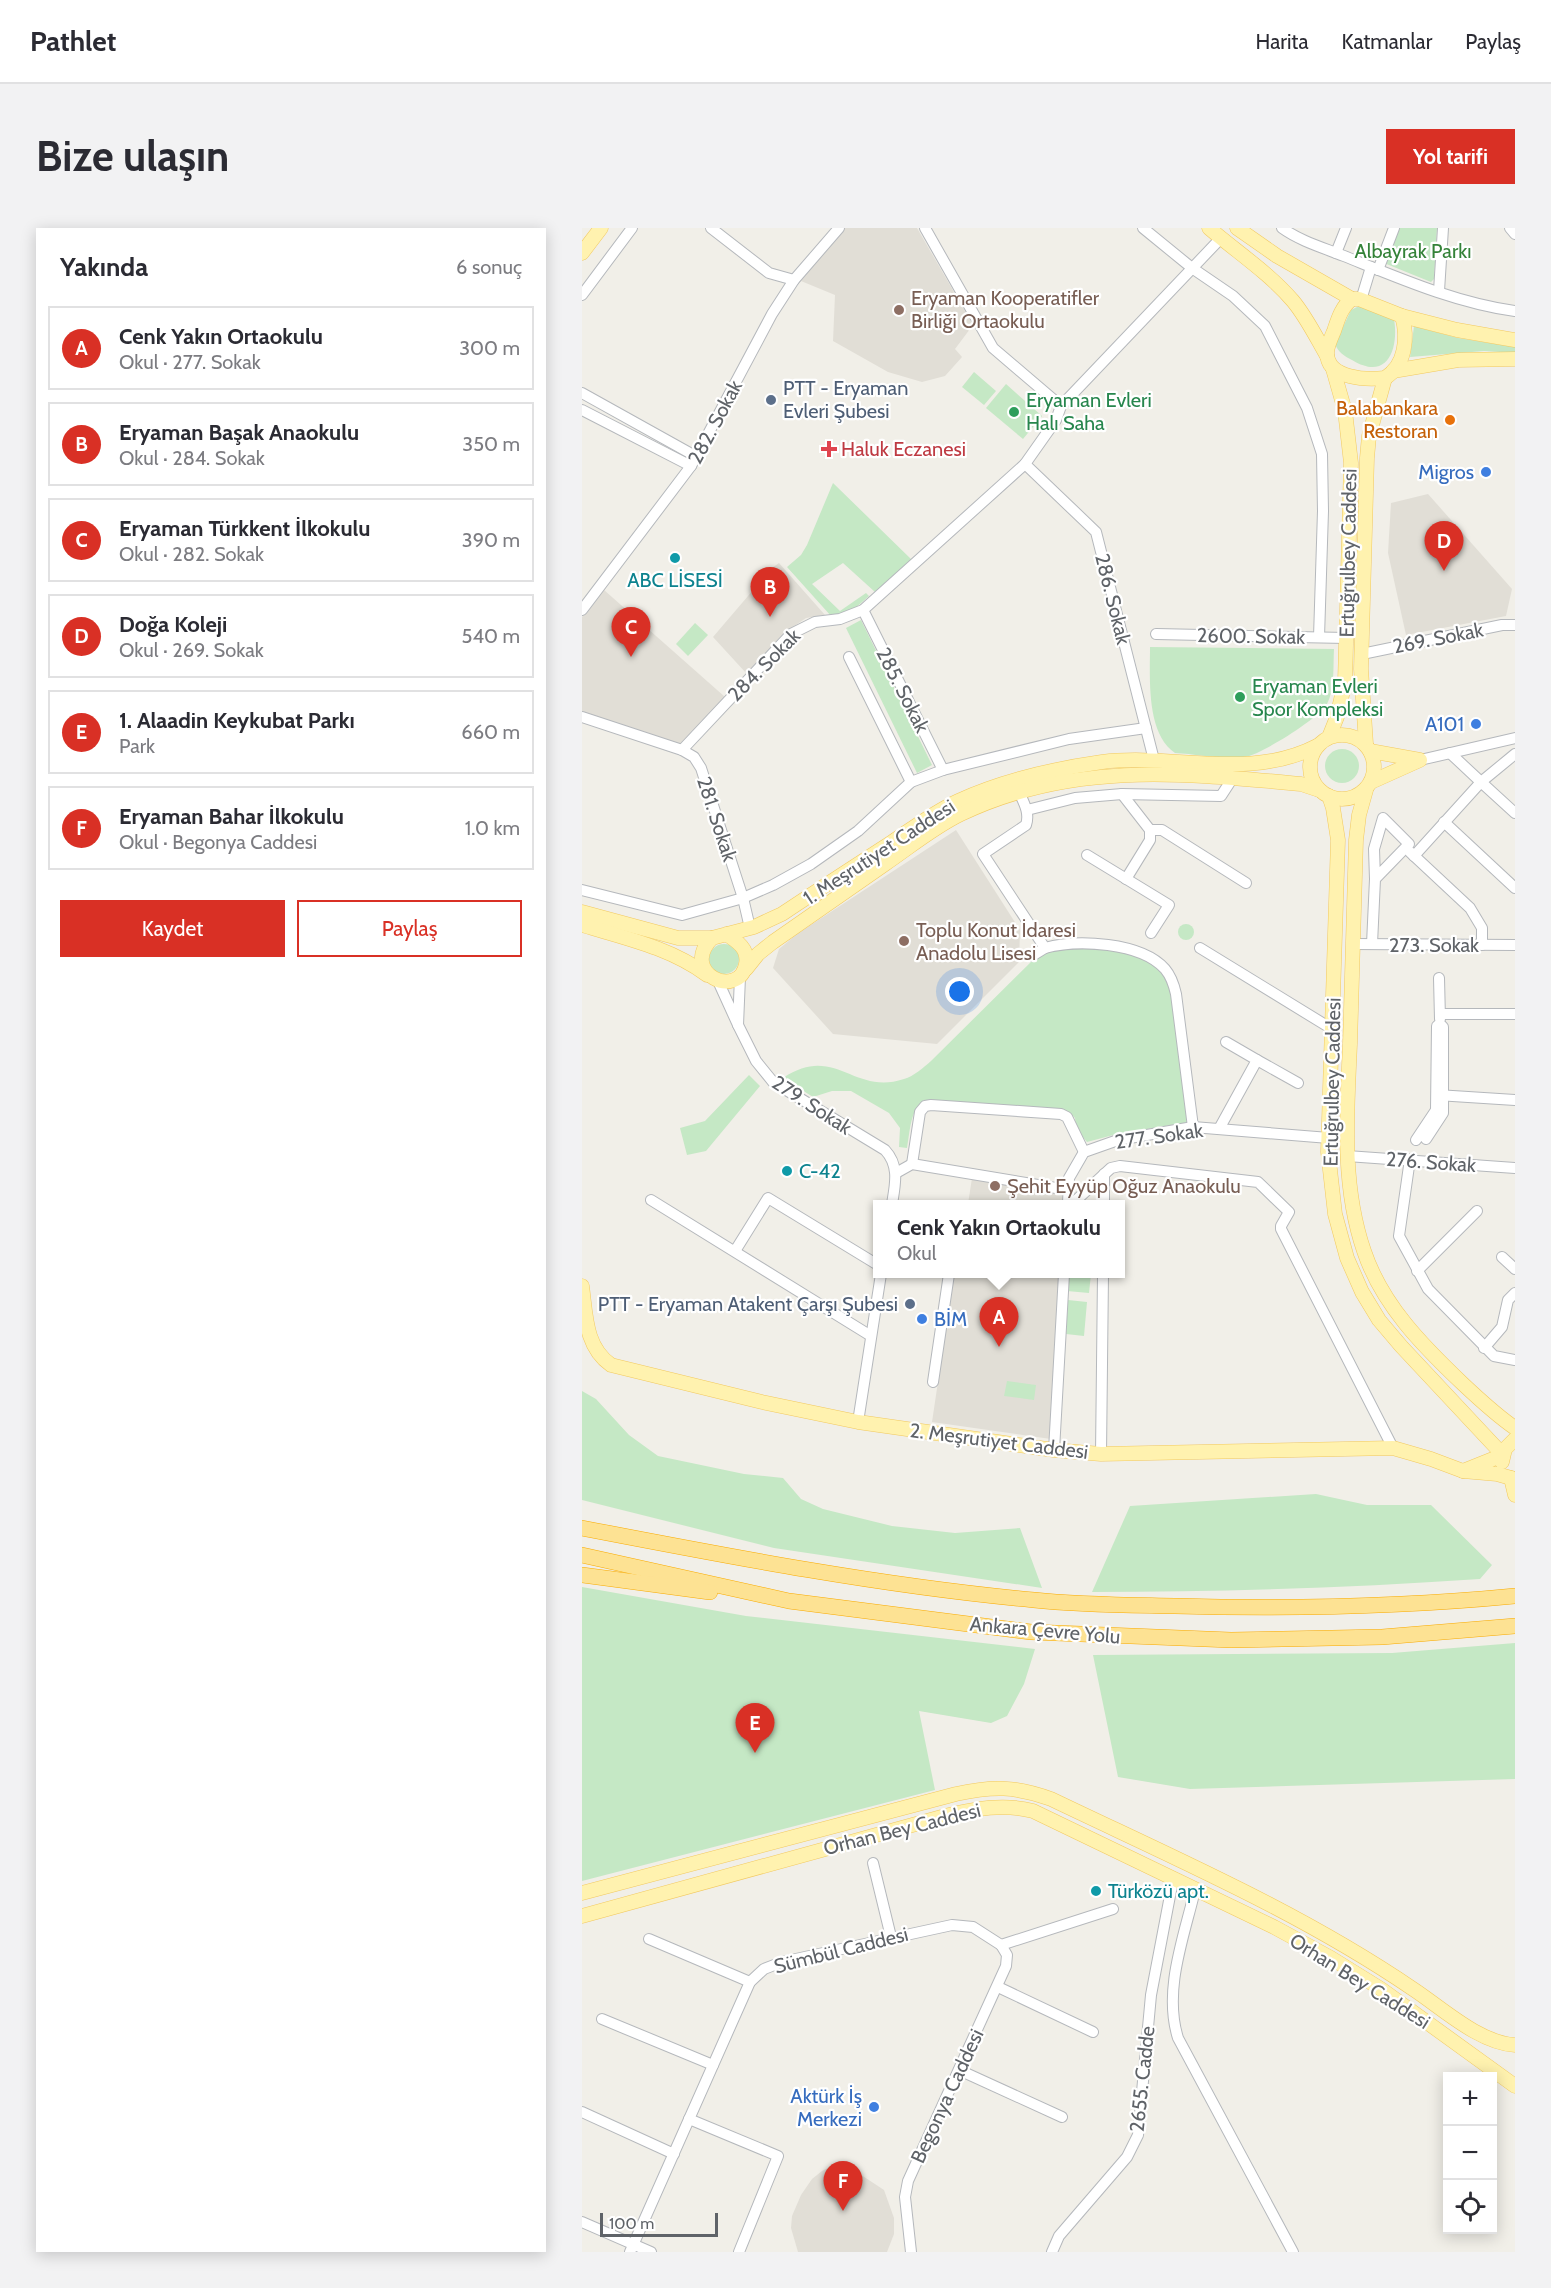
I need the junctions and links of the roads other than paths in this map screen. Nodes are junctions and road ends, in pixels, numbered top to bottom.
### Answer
1 (601, 228) edge
2 (632, 228) edge
3 (711, 228) edge
4 (839, 228) edge
5 (925, 228) edge
6 (1143, 228) edge
7 (1209, 228) edge
8 (1237, 228) edge
9 (1282, 228) edge
10 (1346, 228) edge
11 (1394, 228) edge
12 (1443, 228) edge
13 (1510, 228) edge
14 (1515, 234) edge
15 (1221, 238) junction
16 (582, 253) edge
17 (1336, 253) junction
18 (1192, 268) junction
19 (1375, 268) junction
20 (794, 280) junction
21 (1439, 291) junction
22 (582, 295) edge
23 (1357, 299) junction
24 (1515, 311) edge
25 (1402, 316) junction
26 (1515, 340) edge
27 (1515, 359) edge
28 (1330, 363) junction
29 (1389, 375) junction
30 (582, 393) edge
31 (1061, 406) junction
32 (582, 410) edge
33 (694, 462) junction
34 (1026, 464) junction
35 (582, 610) edge
36 (863, 610) junction
37 (1515, 625) edge
38 (1156, 634) dead end
39 (1319, 637) junction
40 (1347, 638) junction
41 (1362, 654) junction
42 (849, 657) dead end
43 (582, 717) edge
44 (1146, 728) junction
45 (1329, 737) junction
46 (1515, 738) edge
47 (1317, 746) junction
48 (1368, 748) junction
49 (682, 750) junction
50 (1450, 753) junction
51 (1515, 754) edge
52 (1154, 760) junction
53 (1420, 760) junction
54 (943, 770) junction
55 (1232, 778) junction
56 (911, 782) junction
57 (1481, 782) junction
58 (1368, 786) junction
59 (1019, 792) junction
60 (1324, 793) junction
61 (1122, 794) junction
62 (1027, 810) junction
63 (1515, 813) edge
64 (1444, 822) junction
65 (1150, 830) junction
66 (1405, 848) junction
67 (1088, 855) dead end
68 (1414, 856) junction
69 (1126, 879) junction
70 (1375, 879) junction
71 (1246, 883) dead end
72 (1515, 888) edge
73 (582, 890) edge
74 (743, 898) junction
75 (582, 912) edge
76 (582, 925) edge
77 (750, 928) junction
78 (1151, 933) dead end
79 (726, 934) junction
80 (712, 938) junction
81 (1353, 944) junction
82 (1372, 944) junction
83 (1482, 945) junction
84 (1515, 945) edge
85 (1045, 948) junction
86 (1200, 948) dead end
87 (1032, 956) dead end
88 (742, 974) junction
89 (713, 978) junction
90 (1440, 978) dead end
91 (1515, 1014) edge
92 (1440, 1019) junction
93 (738, 1025) junction
94 (1332, 1029) junction
95 (1226, 1042) dead end
96 (1257, 1060) junction
97 (1298, 1083) dead end
98 (1440, 1095) junction
99 (1515, 1100) edge
100 (1193, 1127) junction
101 (1219, 1129) junction
102 (1329, 1138) junction
103 (1421, 1140) dead end
104 (1083, 1152) junction
105 (1347, 1156) junction
106 (1410, 1159) junction
107 (912, 1164) junction
108 (1515, 1168) edge
109 (896, 1173) junction
110 (1104, 1174) junction
111 (1068, 1190) junction
112 (651, 1200) dead end
113 (893, 1200) edge
114 (1069, 1200) edge
115 (1075, 1200) edge
116 (1104, 1200) edge
117 (1477, 1211) dead end
118 (735, 1251) junction
119 (1502, 1257) dead end
120 (873, 1262) edge
121 (1515, 1269) edge
122 (1418, 1270) junction
123 (880, 1278) edge
124 (947, 1278) edge
125 (1064, 1278) edge
126 (1103, 1278) edge
127 (582, 1286) edge
128 (1515, 1293) edge
129 (583, 1301) edge
130 (872, 1336) junction
131 (1484, 1348) junction
132 (1515, 1360) edge
133 (933, 1382) dead end
134 (858, 1422) junction
135 (1515, 1428) edge
136 (1515, 1439) edge
137 (1393, 1448) junction
138 (1054, 1450) junction
139 (1101, 1454) junction
140 (1503, 1455) junction
141 (1463, 1471) junction
142 (1513, 1479) edge
143 (1515, 1495) edge
144 (582, 1519) edge
145 (582, 1528) edge
146 (582, 1555) edge
147 (755, 1561) junction
148 (582, 1575) edge
149 (1515, 1596) edge
150 (789, 1600) junction
151 (1515, 1626) edge
152 (873, 1863) dead end
153 (1173, 1880) junction
154 (1195, 1890) junction
155 (582, 1893) edge
156 (1113, 1909) dead end
157 (582, 1916) edge
158 (891, 1937) junction
159 (649, 1939) dead end
160 (1001, 1945) junction
161 (750, 1982) junction
162 (998, 1987) junction
163 (602, 2019) dead end
164 (1093, 2032) dead end
165 (1515, 2045) edge
166 (713, 2066) junction
167 (959, 2070) junction
168 (1515, 2086) edge
169 (582, 2112) edge
170 (1062, 2117) dead end
171 (689, 2119) junction
172 (674, 2154) junction
173 (582, 2222) edge
174 (632, 2248) edge
175 (651, 2252) edge
176 (739, 2252) edge
177 (911, 2252) edge
178 (1052, 2252) edge
179 (1293, 2252) edge

1 - 16 main road
2 - 22 street
3 - 20 street
4 - 20 street, 282. Sokak
5 - 31 street
6 - 18 street
7 - 15 main road, Ertuğrulbey Caddesi
8 - 23 main road
9 - 17 street
10 - 17 street
11 - 19 street
12 - 21 street
13 - 14 street
15 - 18 street
15 - 28 main road, Ertuğrulbey Caddesi
17 - 19 street
18 - 31 street
18 - 39 street
19 - 21 street
19 - 23 street
20 - 33 street, 282. Sokak
21 - 24 street
23 - 25 main road
23 - 28 main road
25 - 26 main road
25 - 29 main road
27 - 29 main road
28 - 29 main road
28 - 40 main road, Ertuğrulbey Caddesi
29 - 41 main road, Ertuğrulbey Caddesi
30 - 33 street
31 - 34 street
32 - 33 street
33 - 35 street, 282. Sokak
34 - 36 street
34 - 44 street, 286. Sokak
36 - 49 street, 284. Sokak
36 - 54 street, 285. Sokak
37 - 41 street, 269. Sokak
38 - 39 street, 2600. Sokak
39 - 40 street, 2600. Sokak
40 - 45 main road, Ertuğrulbey Caddesi
41 - 48 main road, Ertuğrulbey Caddesi
42 - 56 street
43 - 49 street, 281. Sokak
44 - 52 street, 286. Sokak
44 - 54 street
45 - 47 main road
45 - 48 main road
46 - 50 street
47 - 52 main road, 1. Meşrutiyet Caddesi
47 - 60 main road
48 - 53 main road
48 - 58 main road
49 - 74 street, 281. Sokak
50 - 53 street
50 - 57 street
51 - 57 street
52 - 77 main road, 1. Meşrutiyet Caddesi
53 - 58 main road
54 - 56 street
55 - 59 main road, 1. Meşrutiyet Caddesi
55 - 60 main road, 1. Meşrutiyet Caddesi
55 - 61 street
56 - 74 street
57 - 63 street
57 - 64 street
58 - 60 main road
58 - 81 main road, Ertuğrulbey Caddesi
59 - 62 street
59 - 88 main road, 1. Meşrutiyet Caddesi
60 - 94 main road, Ertuğrulbey Caddesi
61 - 62 street
61 - 65 street
62 - 85 street
64 - 68 street
64 - 72 street
65 - 69 street
65 - 71 street
66 - 68 street
66 - 70 street
66 - 70 street
67 - 69 street
68 - 83 street
69 - 78 street
70 - 82 street
73 - 74 street
74 - 77 street, 281. Sokak
75 - 80 main road
76 - 89 main road
77 - 79 main road, 1. Meşrutiyet Caddesi
79 - 80 main road
79 - 88 main road
80 - 89 main road
81 - 82 street, 273. Sokak
81 - 105 main road, Ertuğrulbey Caddesi
82 - 83 street, 273. Sokak
83 - 84 street, 273. Sokak
85 - 87 street
85 - 100 street
86 - 94 street
88 - 89 main road
88 - 93 street, 279. Sokak
89 - 93 street, 279. Sokak
90 - 92 street
91 - 92 street
92 - 98 street
93 - 109 street, 279. Sokak
94 - 102 main road, Ertuğrulbey Caddesi
95 - 96 street
96 - 97 street
96 - 101 street
98 - 99 street
98 - 103 street
100 - 101 street, 277. Sokak
100 - 104 street, 277. Sokak
101 - 102 street, 277. Sokak
102 - 140 main road, Ertuğrulbey Caddesi
104 - 107 street
104 - 111 street
105 - 106 street, 276. Sokak
105 - 135 main road, Ertuğrulbey Caddesi
106 - 108 street, 276. Sokak
106 - 122 street
107 - 109 street
107 - 111 street
109 - 113 street
110 - 115 street
110 - 116 street
110 - 137 street
111 - 114 street
112 - 118 street
117 - 122 street
118 - 120 street
118 - 130 street
119 - 121 street
122 - 131 street
123 - 130 street
124 - 133 street
125 - 138 street
126 - 139 street
127 - 129 main road, 2. Meşrutiyet Caddesi
128 - 131 street
129 - 134 main road, 2. Meşrutiyet Caddesi
130 - 134 street
131 - 132 street
134 - 138 main road, 2. Meşrutiyet Caddesi
136 - 140 main road
137 - 139 main road, 2. Meşrutiyet Caddesi
137 - 141 main road, 2. Meşrutiyet Caddesi
138 - 139 main road, 2. Meşrutiyet Caddesi
140 - 141 main road
140 - 142 main road, Ertuğrulbey Caddesi
141 - 142 main road, 2. Meşrutiyet Caddesi
142 - 143 main road, Ertuğrulbey Caddesi
144 - 147 highway
145 - 147 highway, Ankara Çevre Yolu
146 - 150 highway, Ankara Çevre Yolu
147 - 149 highway, Ankara Çevre Yolu
148 - 150 highway
150 - 151 highway, Ankara Çevre Yolu
152 - 158 street
153 - 154 main road, Orhan Bey Caddesi
153 - 157 main road, Orhan Bey Caddesi
153 - 178 street, 2655. Cadde
154 - 168 main road, Orhan Bey Caddesi
154 - 179 street, 2655. Cadde
155 - 165 main road, Orhan Bey Caddesi
156 - 160 street
158 - 160 street, Sümbül Caddesi
158 - 161 street, Sümbül Caddesi
159 - 161 street
160 - 162 street, Begonya Caddesi
161 - 166 street, Sümbül Caddesi
162 - 164 street
162 - 167 street, Begonya Caddesi
163 - 166 street
166 - 171 street, Sümbül Caddesi
167 - 170 street
167 - 177 street, Begonya Caddesi
169 - 172 street
171 - 172 street, Sümbül Caddesi
171 - 176 street
172 - 174 street, Sümbül Caddesi
173 - 174 street
174 - 175 street

